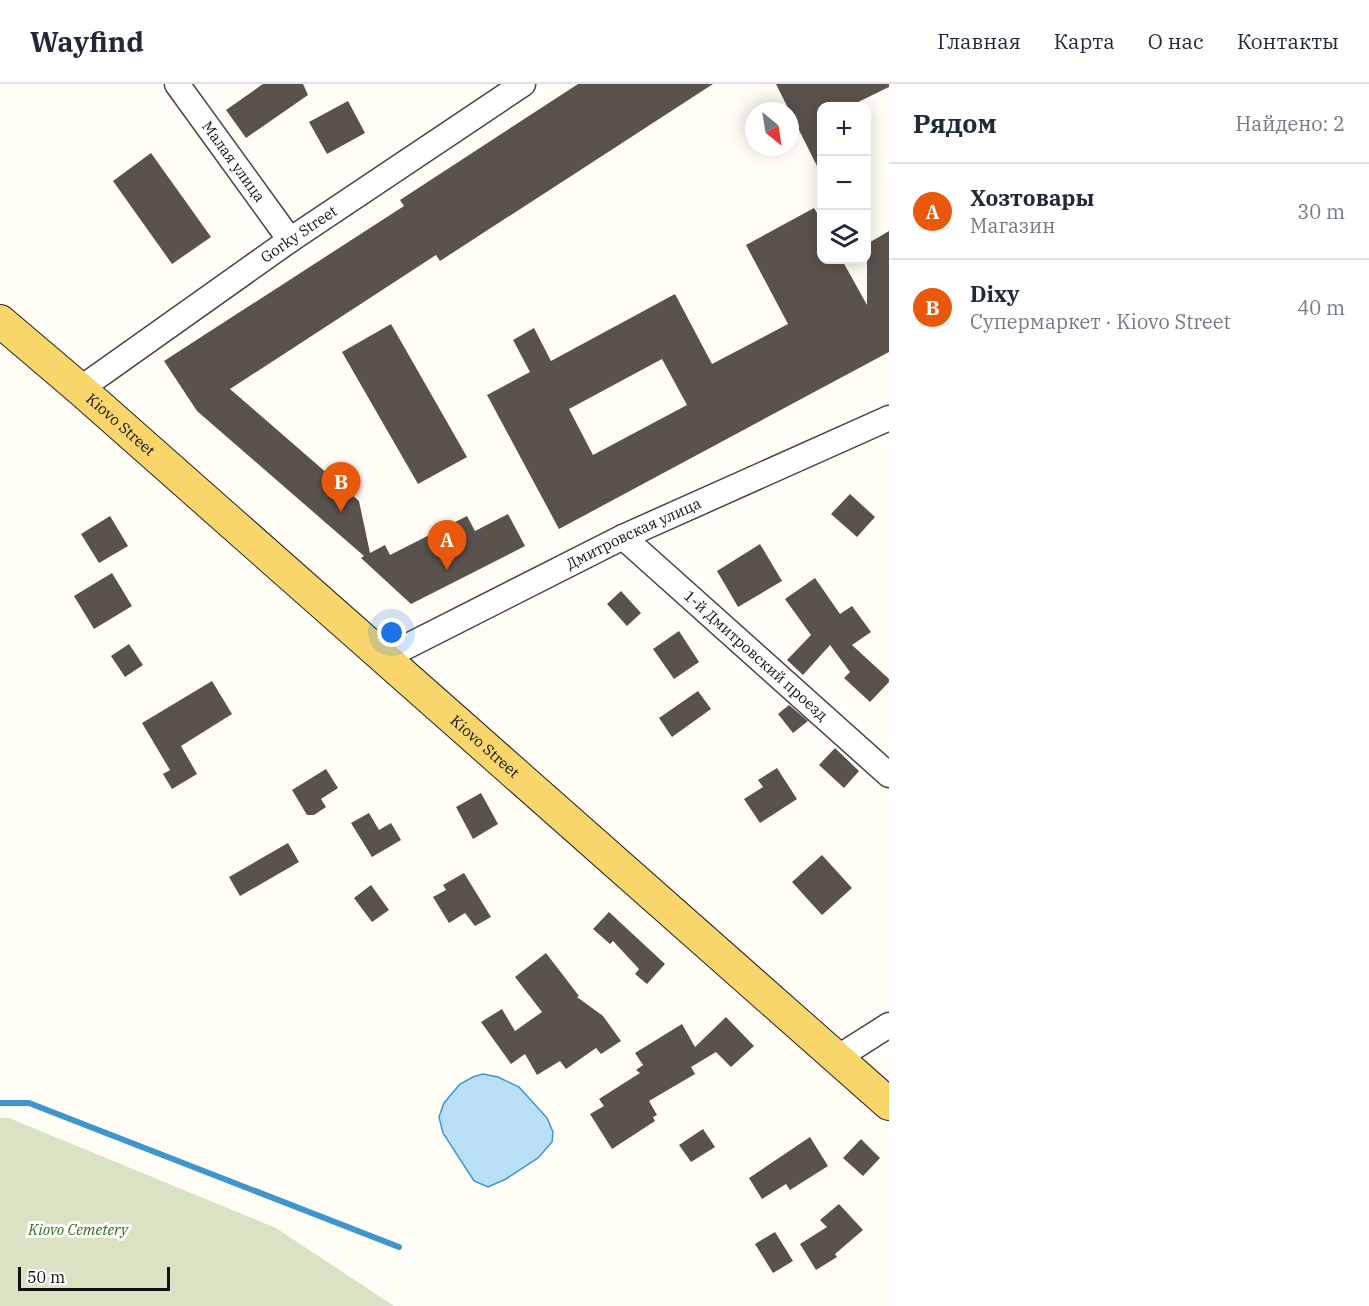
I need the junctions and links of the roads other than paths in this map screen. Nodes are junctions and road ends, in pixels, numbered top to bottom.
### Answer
1 (177, 84) edge
2 (508, 88) edge
3 (290, 240) junction
4 (0, 321) edge
5 (80, 389) junction
6 (886, 424) edge
7 (623, 537) junction
8 (384, 658) junction
9 (889, 775) edge
10 (889, 1024) edge
11 (837, 1058) junction
12 (889, 1104) edge

1 - 3 street, Малая улица
2 - 3 street, Gorky Street
3 - 5 street, Gorky Street
4 - 5 main road, Kiovo Street
5 - 8 main road, Kiovo Street
6 - 7 street, Дмитровская улица
7 - 8 street, Дмитровская улица
7 - 9 street, 1-й Дмитровский проезд
8 - 11 main road, Kiovo Street
10 - 11 street
11 - 12 main road, Kiovo Street

